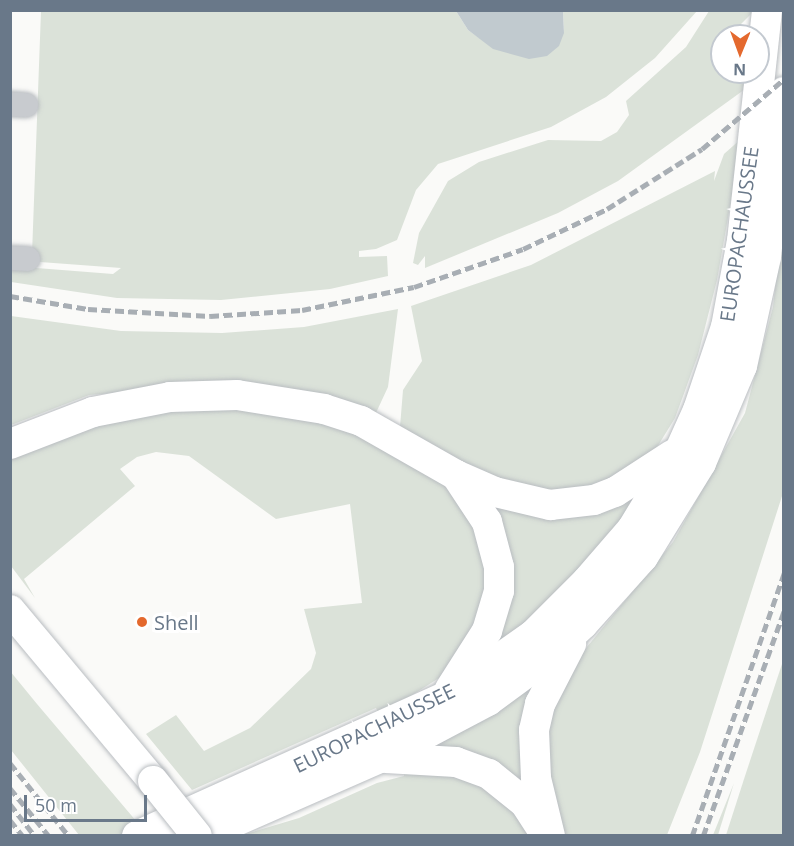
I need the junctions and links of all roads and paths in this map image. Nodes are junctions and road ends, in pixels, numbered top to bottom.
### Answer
1 (767, 10) edge
2 (783, 92) edge
3 (10, 444) edge
4 (680, 450) junction
5 (456, 475) junction
6 (10, 610) edge
7 (583, 624) junction
8 (445, 697) junction
9 (380, 758) junction
10 (137, 836) edge
11 (199, 836) edge
12 (545, 836) edge
13 (550, 836) edge

1 - 4 main road, EUROPACHAUSSEE
2 - 7 main road, EUROPACHAUSSEE
3 - 5 main road
4 - 5 main road
4 - 8 main road, EUROPACHAUSSEE
5 - 8 main road
6 - 11 main road, bridge
7 - 9 main road, EUROPACHAUSSEE
7 - 13 main road
8 - 10 main road, EUROPACHAUSSEE
9 - 11 main road, EUROPACHAUSSEE
9 - 12 main road

